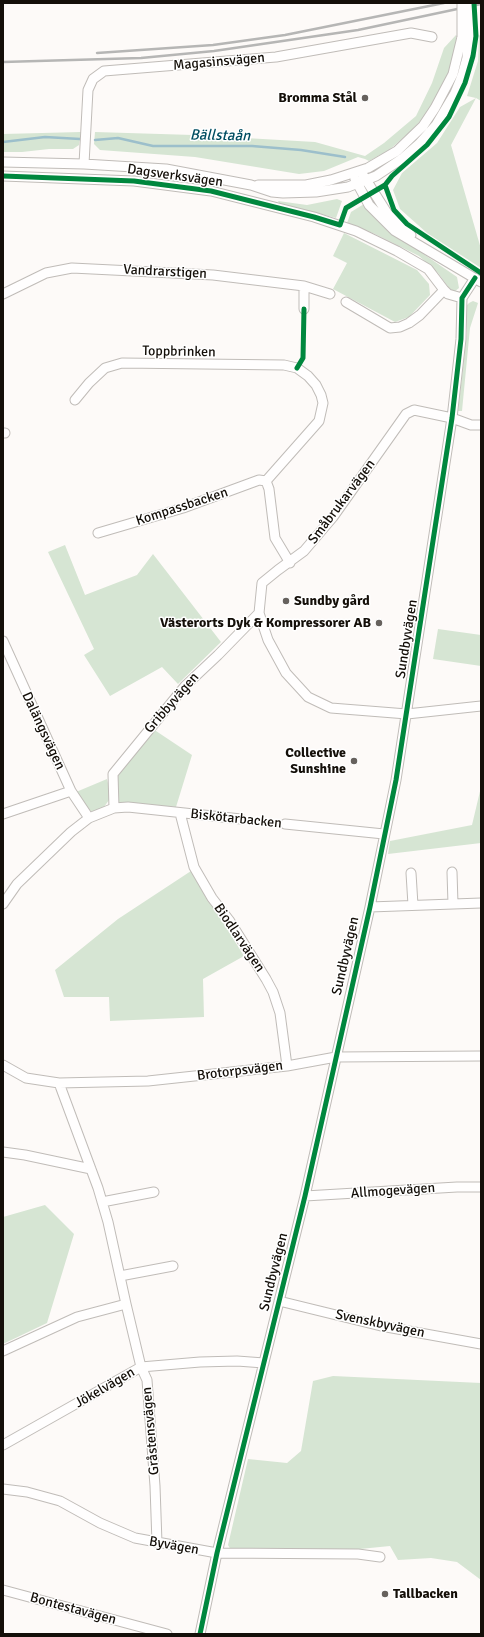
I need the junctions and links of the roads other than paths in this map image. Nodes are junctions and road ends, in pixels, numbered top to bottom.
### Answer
1 (462, 3) edge
2 (469, 3) edge
3 (466, 36) junction
4 (432, 37) dead end
5 (3, 162) edge
6 (84, 164) junction
7 (356, 172) junction
8 (3, 176) edge
9 (362, 182) junction
10 (251, 185) junction
11 (478, 280) edge
12 (304, 286) junction
13 (444, 290) junction
14 (3, 294) edge
15 (330, 294) dead end
16 (462, 298) junction
17 (346, 302) dead end
18 (304, 309) dead end
19 (75, 400) dead end
20 (452, 418) junction
21 (481, 425) edge
22 (266, 481) junction
23 (98, 533) dead end
24 (290, 563) junction
25 (259, 612) junction
26 (3, 642) edge
27 (481, 706) edge
28 (407, 714) junction
29 (71, 791) junction
30 (114, 808) junction
31 (3, 814) edge
32 (180, 814) junction
33 (89, 818) junction
34 (241, 819) dead end
35 (284, 824) dead end
36 (384, 834) junction
37 (452, 872) dead end
38 (411, 873) dead end
39 (481, 903) edge
40 (3, 904) edge
41 (453, 904) junction
42 (413, 905) junction
43 (370, 907) junction
44 (481, 1056) edge
45 (336, 1057) junction
46 (3, 1065) edge
47 (287, 1066) junction
48 (59, 1083) junction
49 (3, 1152) edge
50 (91, 1169) junction
51 (481, 1187) edge
52 (154, 1192) dead end
53 (305, 1196) junction
54 (102, 1202) junction
55 (173, 1266) dead end
56 (120, 1276) junction
57 (279, 1301) junction
58 (126, 1304) junction
59 (481, 1344) edge
60 (3, 1351) edge
61 (264, 1362) junction
62 (141, 1367) junction
63 (3, 1445) edge
64 (3, 1490) edge
65 (157, 1542) junction
66 (217, 1553) junction
67 (380, 1557) dead end
68 (3, 1590) edge
69 (167, 1634) edge
70 (200, 1634) edge

1 - 3 street, bridge
2 - 3 street, bridge
3 - 7 street
3 - 9 street
4 - 6 street, Magasinsvägen
5 - 6 street
6 - 10 street
7 - 9 street
7 - 10 street
8 - 13 street, Dagsverksvägen
9 - 10 street
9 - 11 street
11 - 16 street
12 - 14 street, Vandrarstigen
12 - 15 street, Vandrarstigen
12 - 18 street
13 - 16 street, Dagsverksvägen
13 - 17 street
16 - 20 street, Sundbyvägen
19 - 22 street, Toppbrinken
20 - 21 street, Småbrukarvägen
20 - 24 street, Småbrukarvägen
20 - 28 street, Sundbyvägen
22 - 23 street, Kompassbacken
22 - 24 street
24 - 25 street, Småbrukarvägen
25 - 28 street, Småbrukarvägen
25 - 30 street, Gribbyvägen
26 - 29 street, Dalängsvägen
27 - 28 street, Småbrukarvägen
28 - 36 street, Sundbyvägen
29 - 31 street
29 - 33 street, Dalängsvägen
30 - 32 street, Biskötarbacken
30 - 33 street, Biskötarbacken
32 - 34 street, Biskötarbacken
32 - 47 street, Biodlarvägen
33 - 40 street
35 - 36 street, Biskötarbacken
36 - 43 street, Sundbyvägen
37 - 41 street
38 - 42 street
39 - 41 street
41 - 42 street
42 - 43 street
43 - 45 street, Sundbyvägen
44 - 45 street, Brotorpsvägen
45 - 47 street, Brotorpsvägen
45 - 53 street, Sundbyvägen
46 - 48 street, Brotorpsvägen
47 - 48 street, Brotorpsvägen
48 - 50 street, Gråstensvägen
49 - 50 street
50 - 54 street, Gråstensvägen
51 - 53 street, Allmogevägen
52 - 54 street
53 - 57 street, Sundbyvägen
54 - 56 street, Gråstensvägen
55 - 56 street
56 - 58 street, Gråstensvägen
57 - 59 street, Svenskbyvägen
57 - 61 street, Sundbyvägen
58 - 60 street
58 - 62 street, Gråstensvägen
61 - 62 street, Jökelvägen
61 - 66 street, Sundbyvägen
62 - 63 street, Jökelvägen
62 - 65 street, Gråstensvägen
64 - 65 street, Byvägen
65 - 66 street, Byvägen
66 - 67 street, Byvägen
66 - 70 street, Sundbyvägen
68 - 69 street, Bontestavägen

